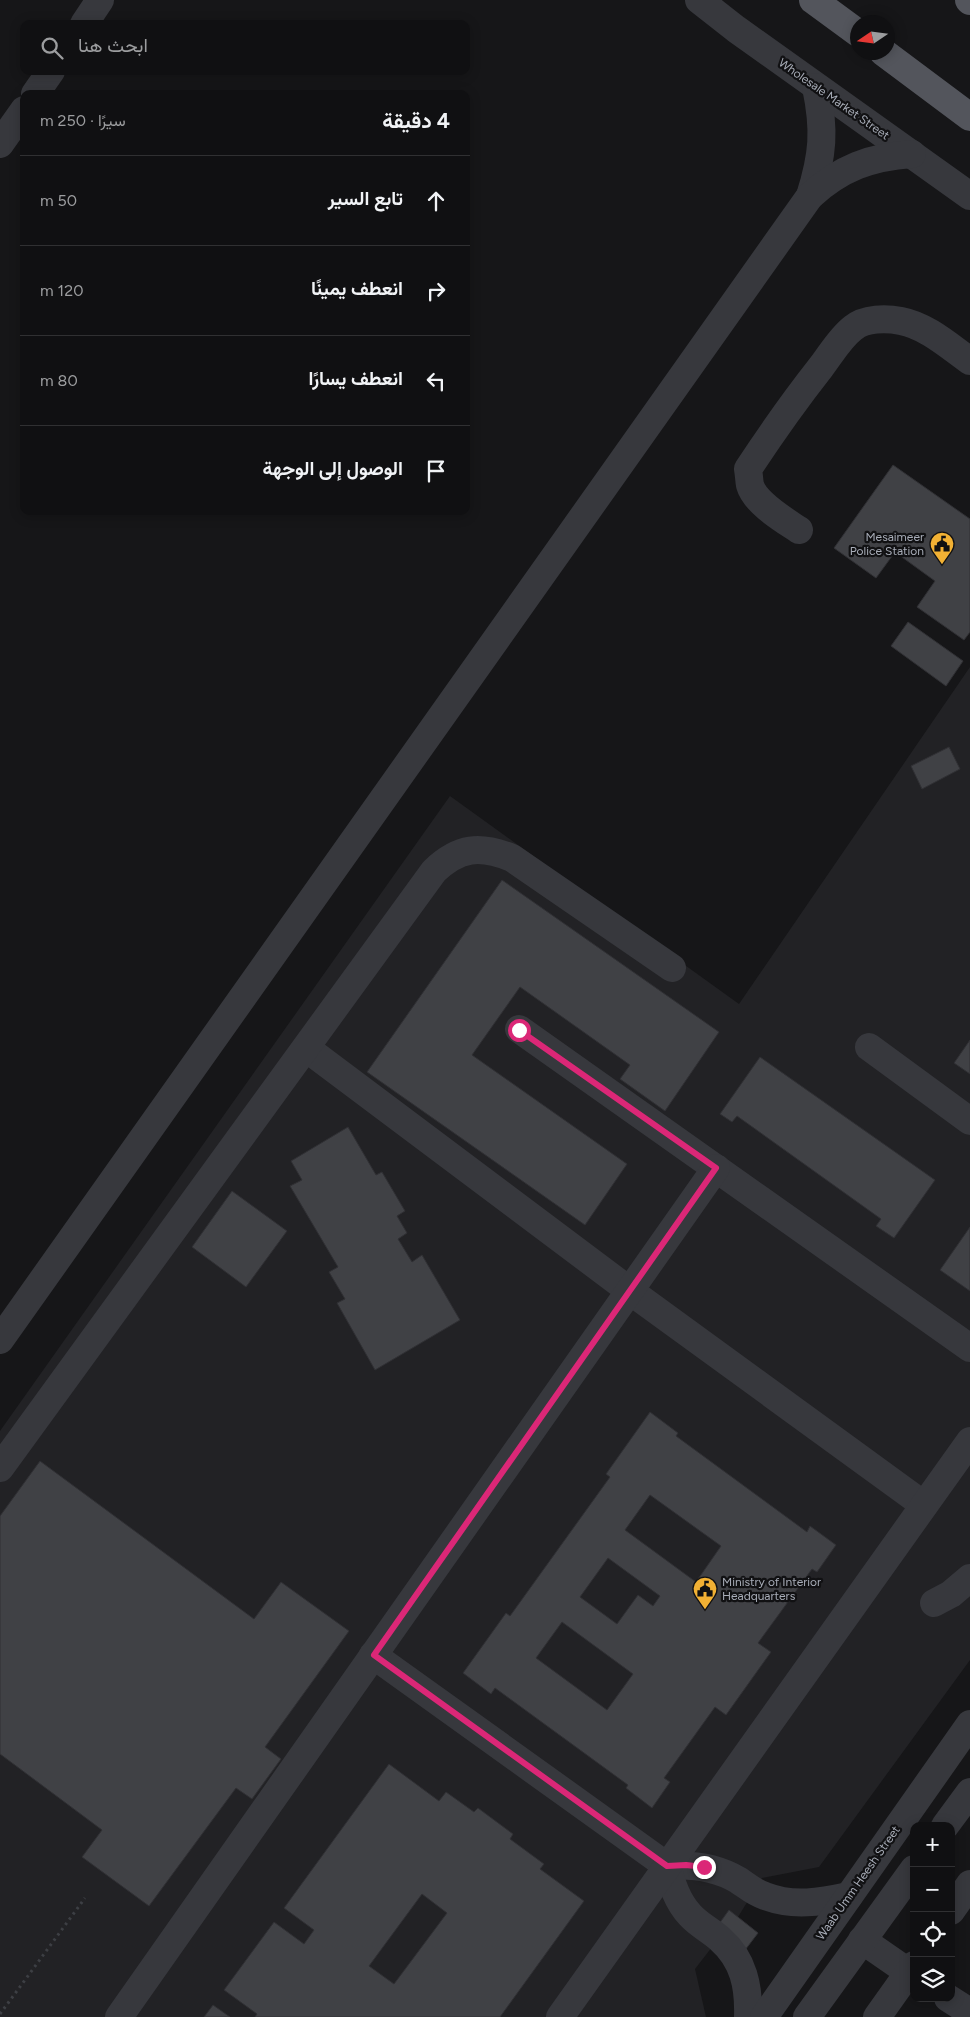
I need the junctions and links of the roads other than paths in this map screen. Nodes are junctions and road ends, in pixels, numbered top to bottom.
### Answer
1 (100, 0) edge
2 (699, 0) edge
3 (813, 0) edge
4 (87, 20) edge
5 (850, 27) edge
6 (894, 60) edge
7 (48, 75) edge
8 (816, 87) junction
9 (38, 90) edge
10 (20, 116) edge
11 (970, 117) edge
12 (0, 144) edge
13 (912, 154) junction
14 (810, 196) junction
15 (970, 196) edge
16 (970, 361) edge
17 (799, 530) dead end
18 (672, 968) dead end
19 (519, 1030) dead end
20 (869, 1047) dead end
21 (306, 1048) junction
22 (970, 1121) edge
23 (716, 1168) junction
24 (630, 1291) junction
25 (0, 1340) edge
26 (970, 1348) edge
27 (970, 1441) edge
28 (0, 1468) edge
29 (924, 1505) junction
30 (970, 1578) edge
31 (934, 1604) dead end
32 (374, 1655) junction
33 (970, 1724) edge
34 (970, 1792) edge
35 (948, 1822) edge
36 (667, 1866) junction
37 (910, 1877) edge
38 (970, 1884) edge
39 (849, 1896) junction
40 (956, 1911) edge
41 (862, 1940) junction
42 (910, 1970) edge
43 (910, 1974) edge
44 (954, 2002) edge
45 (970, 2012) edge
46 (119, 2017) edge
47 (560, 2017) edge
48 (748, 2017) edge
49 (764, 2017) edge
50 (807, 2017) edge
51 (877, 2017) edge

1 - 4 street
2 - 8 street, Wholesale Market Street
3 - 5 main road
6 - 11 main road
7 - 9 street
8 - 13 street, Wholesale Market Street
8 - 14 street
10 - 12 street
13 - 14 street
13 - 15 street, Wholesale Market Street
14 - 25 street
16 - 17 street
18 - 21 street
19 - 23 street
20 - 22 street
21 - 24 street
21 - 28 street
23 - 24 street
23 - 26 street
24 - 29 street
24 - 32 street
27 - 29 street
29 - 36 street
30 - 31 street
32 - 36 street
32 - 46 street
33 - 39 street, Waab Umm Heesh Street
34 - 35 street
36 - 39 street
36 - 47 street
36 - 48 street
37 - 41 street
38 - 40 street
39 - 49 street, Waab Umm Heesh Street
41 - 42 street
41 - 50 street
43 - 51 street
44 - 45 street

